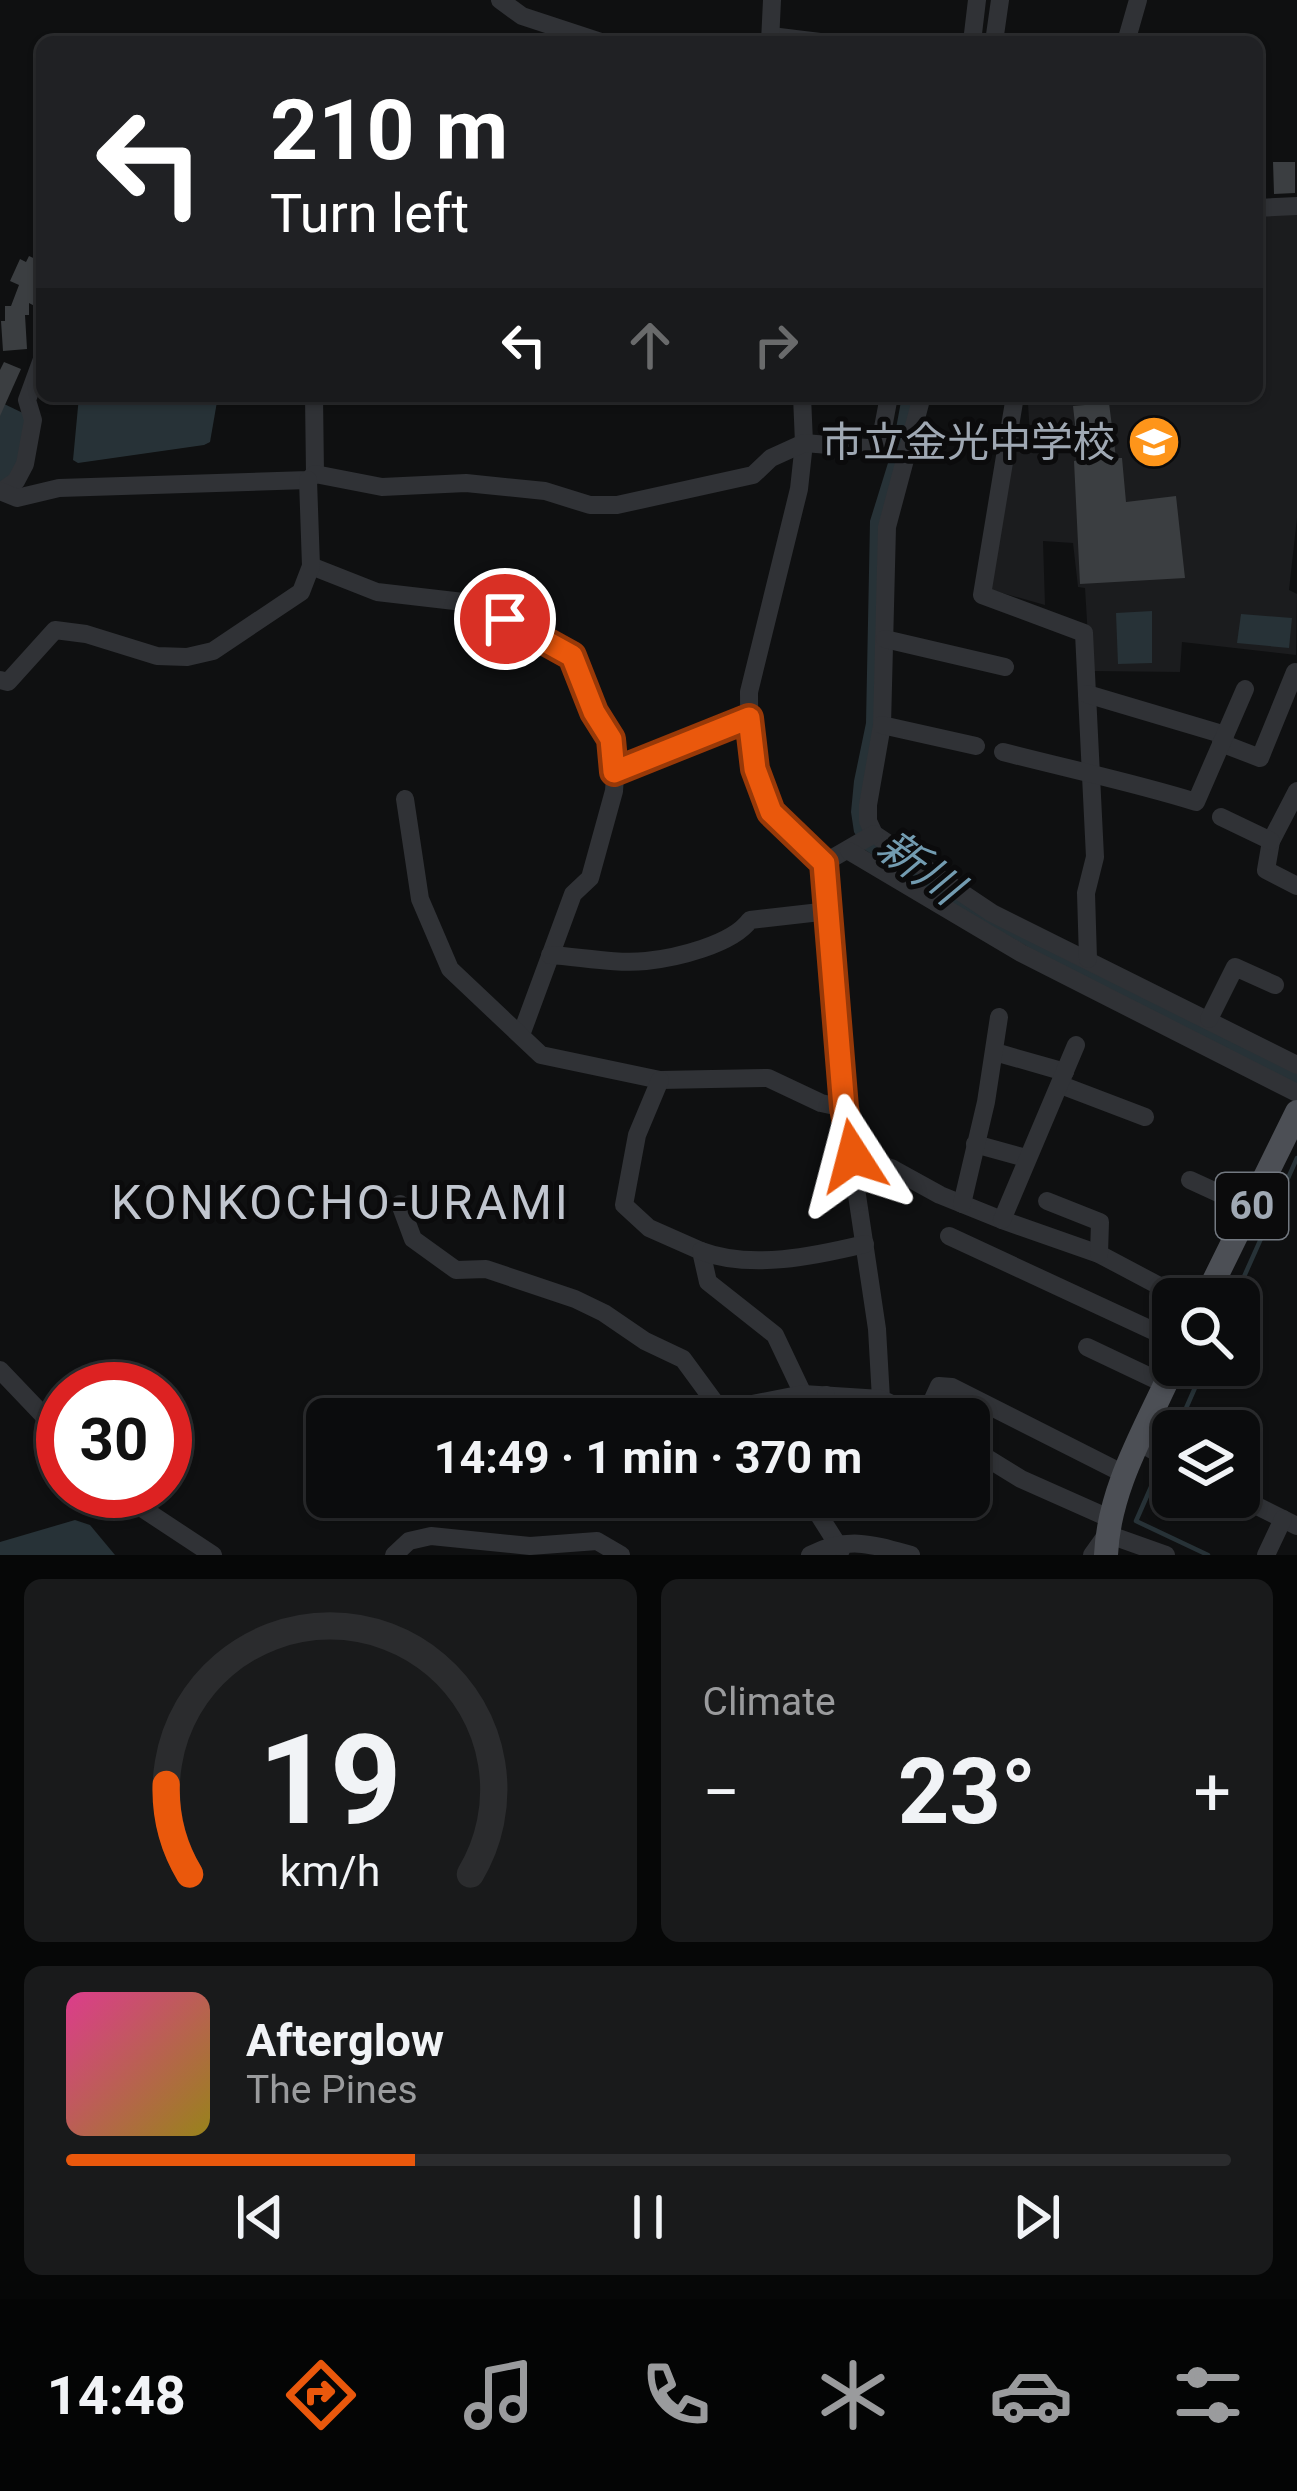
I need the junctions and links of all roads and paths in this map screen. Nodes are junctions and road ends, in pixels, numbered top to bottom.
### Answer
1 (500, 0) edge
2 (772, 0) edge
3 (977, 0) edge
4 (1000, 0) edge
5 (1138, 0) edge
6 (580, 36) edge
7 (771, 36) edge
8 (973, 36) edge
9 (995, 36) edge
10 (1128, 36) edge
11 (1297, 206) edge
12 (1263, 208) edge
13 (36, 375) edge
14 (314, 402) edge
15 (802, 402) edge
16 (888, 402) edge
17 (921, 402) edge
18 (1014, 402) edge
19 (804, 443) junction
20 (879, 449) junction
21 (908, 458) junction
22 (312, 477) junction
23 (2, 490) edge
24 (311, 566) junction
25 (885, 639) junction
26 (1005, 667) dead end
27 (1295, 672) edge
28 (0, 680) edge
29 (1245, 689) dead end
30 (1087, 694) junction
31 (749, 718) junction
32 (882, 725) junction
33 (1223, 739) junction
34 (976, 746) dead end
35 (1003, 752) dead end
36 (614, 772) junction
37 (1091, 775) junction
38 (1297, 791) edge
39 (405, 799) dead end
40 (1221, 818) dead end
41 (874, 834) junction
42 (1271, 841) junction
43 (849, 851) junction
44 (824, 863) junction
45 (1297, 886) edge
46 (829, 911) junction
47 (550, 955) junction
48 (1088, 959) junction
49 (1275, 985) dead end
50 (999, 1017) dead end
51 (1209, 1019) junction
52 (521, 1035) junction
53 (1076, 1045) dead end
54 (995, 1052) junction
55 (1297, 1065) edge
56 (1063, 1078) junction
57 (660, 1079) junction
58 (1297, 1093) edge
59 (844, 1108) junction
60 (1297, 1112) edge
61 (1145, 1117) dead end
62 (975, 1144) junction
63 (853, 1156) junction
64 (1026, 1158) junction
65 (1190, 1180) dead end
66 (1047, 1201) dead end
67 (400, 1204) dead end
68 (962, 1204) junction
69 (1251, 1208) junction
70 (1002, 1220) junction
71 (949, 1236) dead end
72 (865, 1244) junction
73 (701, 1251) junction
74 (1099, 1254) junction
75 (1216, 1278) edge
76 (1152, 1282) edge
77 (1152, 1330) edge
78 (1088, 1346) dead end
79 (1152, 1369) edge
80 (0, 1370) edge
81 (803, 1394) junction
82 (826, 1394) junction
83 (826, 1398) edge
84 (870, 1398) edge
85 (881, 1398) edge
86 (933, 1398) edge
87 (974, 1398) edge
88 (990, 1406) edge
89 (36, 1408) edge
90 (1152, 1459) edge
91 (990, 1460) edge
92 (1124, 1474) junction
93 (1260, 1507) edge
94 (157, 1518) edge
95 (820, 1518) edge
96 (1290, 1522) edge
97 (1104, 1541) edge
98 (838, 1548) edge
99 (213, 1555) edge
100 (394, 1555) edge
101 (621, 1555) edge
102 (810, 1555) edge
103 (911, 1555) edge
104 (1166, 1555) edge
105 (1266, 1555) edge

1 - 6 street
2 - 7 street
3 - 8 street
4 - 9 street
5 - 10 street
11 - 12 street
13 - 23 street
14 - 22 street
15 - 19 street
16 - 20 street
17 - 21 street
18 - 30 street
19 - 20 street
19 - 22 street
19 - 31 street
20 - 21 street
21 - 25 street
22 - 23 street
22 - 24 street
24 - 28 street
24 - 36 street
25 - 26 street
25 - 32 street
27 - 33 street
29 - 33 street
30 - 33 street
30 - 37 street
31 - 36 street
31 - 44 street
32 - 34 street
32 - 41 street
33 - 37 street
35 - 37 street
36 - 47 street
37 - 48 street
38 - 42 street
39 - 52 street
40 - 42 street
41 - 43 street
41 - 48 street
42 - 45 street
43 - 44 street
43 - 58 street
44 - 46 street
46 - 47 street
46 - 59 street
47 - 52 street
48 - 51 street
49 - 51 street
50 - 54 street
51 - 55 street
52 - 57 street
53 - 56 street
54 - 56 street
54 - 62 street
56 - 61 street
56 - 64 street
57 - 59 street
57 - 73 street
59 - 63 street
60 - 69 main road, 60
62 - 64 street
62 - 68 street
63 - 68 street
63 - 72 street
64 - 70 street
65 - 69 street
66 - 74 street
67 - 81 street
68 - 70 street
69 - 75 main road, 60
70 - 74 street
71 - 77 street
72 - 73 street
72 - 85 street
73 - 81 street
74 - 76 street
78 - 79 street
80 - 89 street
81 - 82 street
82 - 83 street
82 - 84 street
86 - 87 street
88 - 92 street
90 - 92 main road
91 - 97 street
92 - 97 main road
93 - 96 street
94 - 99 street
95 - 98 street
96 - 105 street
97 - 104 street
98 - 102 street
98 - 103 street
100 - 101 street

